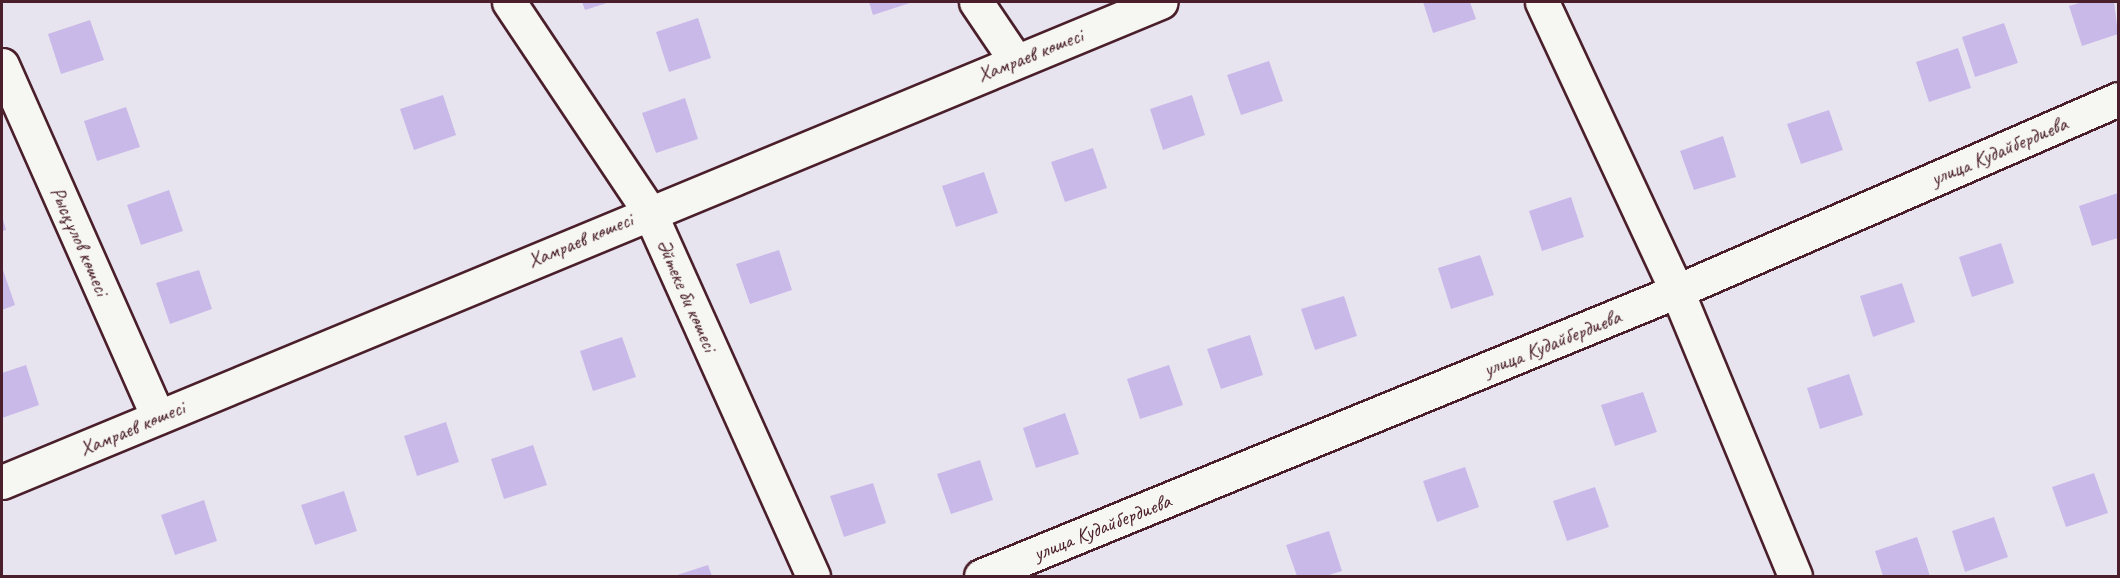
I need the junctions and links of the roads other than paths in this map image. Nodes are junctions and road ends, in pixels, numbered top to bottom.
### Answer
1 (509, 2) edge
2 (976, 2) edge
3 (1161, 2) edge
4 (1542, 2) edge
5 (1016, 61) junction
6 (2, 65) edge
7 (2118, 99) edge
8 (649, 211) junction
9 (1677, 291) junction
10 (158, 417) junction
11 (2, 482) edge
12 (813, 576) edge
13 (981, 576) edge
14 (1795, 576) edge

1 - 8 street, Әйтеке би көшесі
2 - 5 street
3 - 5 street, Хамраев көшесі
4 - 9 street
5 - 8 street, Хамраев көшесі
6 - 10 street, Рысқұлов көшесі
7 - 9 street, улица Кудайбердиева
8 - 10 street, Хамраев көшесі
8 - 12 street, Әйтеке би көшесі
9 - 13 street, улица Кудайбердиева
9 - 14 street
10 - 11 street, Хамраев көшесі

